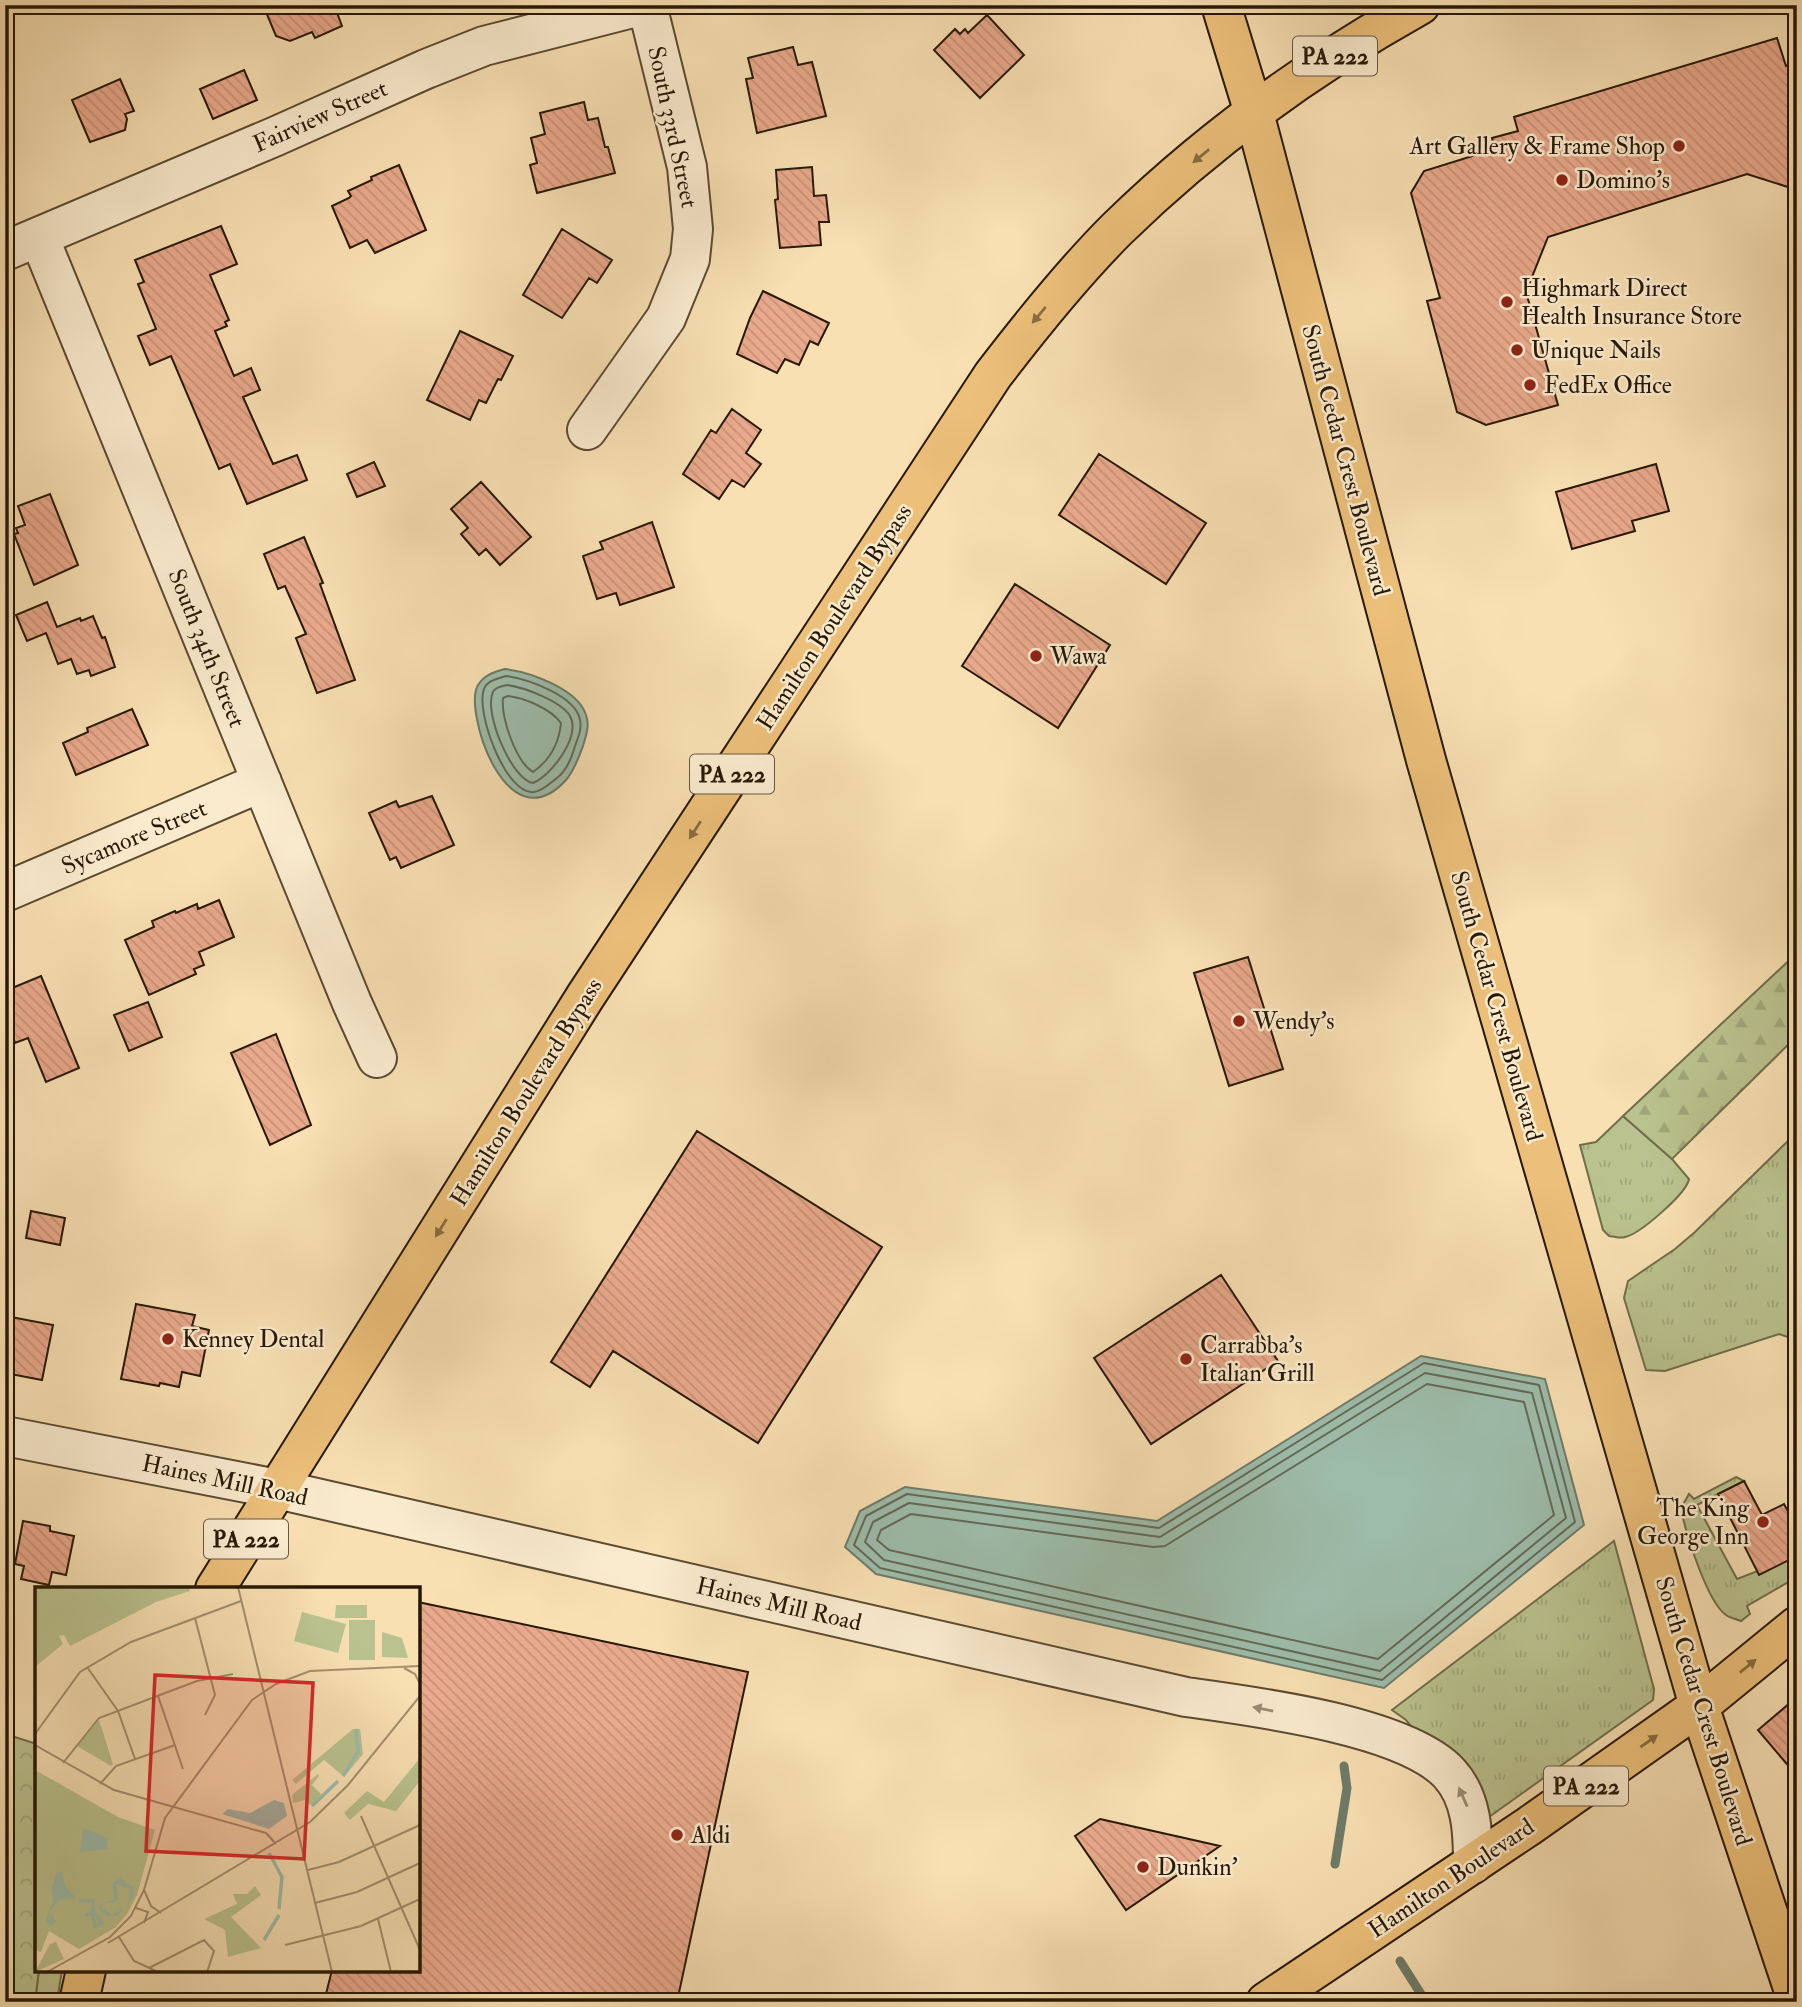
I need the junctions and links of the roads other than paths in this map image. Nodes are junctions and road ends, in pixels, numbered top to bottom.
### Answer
1 (645, 5) edge
2 (1221, 5) edge
3 (1420, 5) edge
4 (1254, 113) junction
5 (22, 244) edge
6 (587, 430) dead end
7 (262, 782) junction
8 (5, 892) edge
9 (377, 1058) dead end
10 (5, 1436) edge
11 (277, 1489) junction
12 (216, 1587) edge
13 (1797, 1626) edge
14 (1699, 1706) junction
15 (1473, 1864) junction
16 (86, 1972) edge
17 (1797, 2000) edge
18 (79, 2002) edge
19 (1265, 2002) edge

1 - 5 street, Fairview Street
1 - 6 street, South 33rd Street
2 - 4 main road, South Cedar Crest Boulevard
3 - 4 main road, Hamilton Boulevard Bypass / PA 222
4 -> 11 main road, Hamilton Boulevard Bypass / PA 222
4 - 14 main road, South Cedar Crest Boulevard
5 - 7 street, South 34th Street
7 - 8 street, Sycamore Street
7 - 9 street, South 34th Street
10 - 11 street, Haines Mill Road
11 - 12 main road, Hamilton Boulevard Bypass / PA 222
15 -> 11 street, Haines Mill Road
14 -> 13 main road, Hamilton Boulevard / PA 222
15 -> 14 main road, Hamilton Boulevard / PA 222
14 - 17 main road, South Cedar Crest Boulevard
15 - 19 main road, Hamilton Boulevard / PA 222
16 - 18 main road

